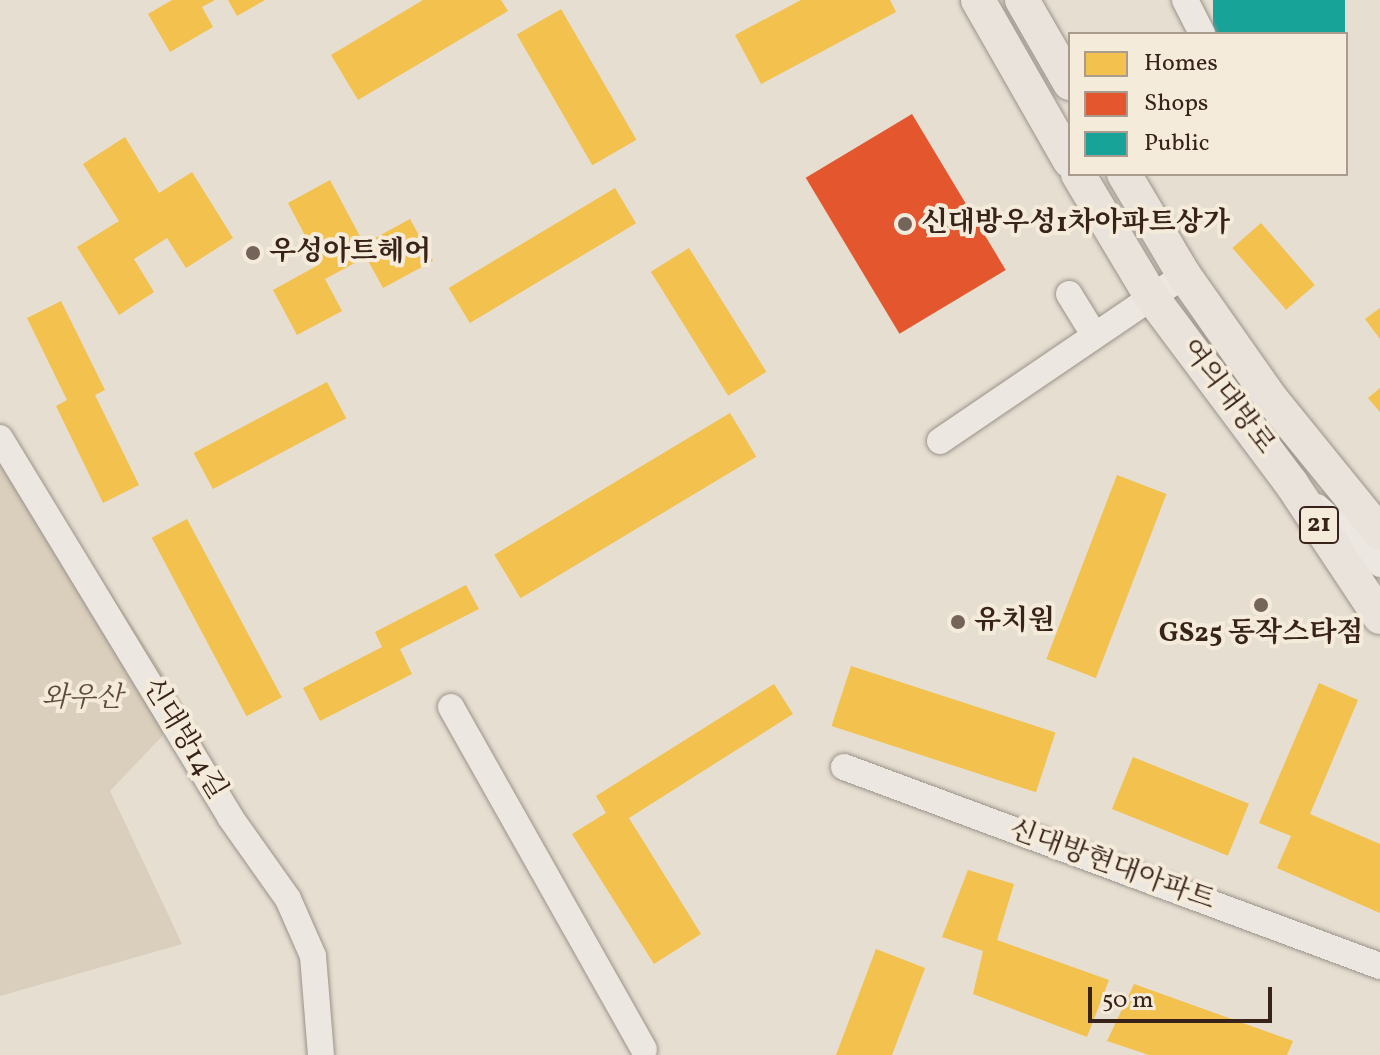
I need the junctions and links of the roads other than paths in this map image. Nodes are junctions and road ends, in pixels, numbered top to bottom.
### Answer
1 (978, 0) edge
2 (1022, 0) edge
3 (1185, 0) edge
4 (1201, 32) edge
5 (1068, 80) edge
6 (1068, 158) edge
7 (1079, 176) edge
8 (1125, 176) edge
9 (1184, 275) junction
10 (1069, 294) dead end
11 (1151, 296) junction
12 (1093, 333) junction
13 (1252, 370) junction
14 (1227, 394) junction
15 (0, 438) edge
16 (940, 441) dead end
17 (1291, 483) junction
18 (1380, 533) edge
19 (1380, 564) edge
20 (1380, 617) edge
21 (451, 707) dead end
22 (844, 767) dead end
23 (1380, 966) edge
24 (644, 1049) dead end
25 (321, 1055) edge

1 - 6 main road
2 - 5 main road
3 - 4 street
7 - 11 main road, 여의대방로 / 21
8 - 9 main road, 여의대방로
9 - 11 street
9 - 13 main road, 여의대방로
10 - 12 street
11 - 12 street
11 - 14 main road, 여의대방로 / 21
12 - 16 street
13 - 14 street
13 - 18 main road, 여의대방로
14 - 17 main road, 여의대방로 / 21
15 - 25 street, 신대방14길
17 - 19 street
17 - 20 main road, 여의대방로 / 21
21 - 24 street
22 - 23 street, 신대방현대아파트

